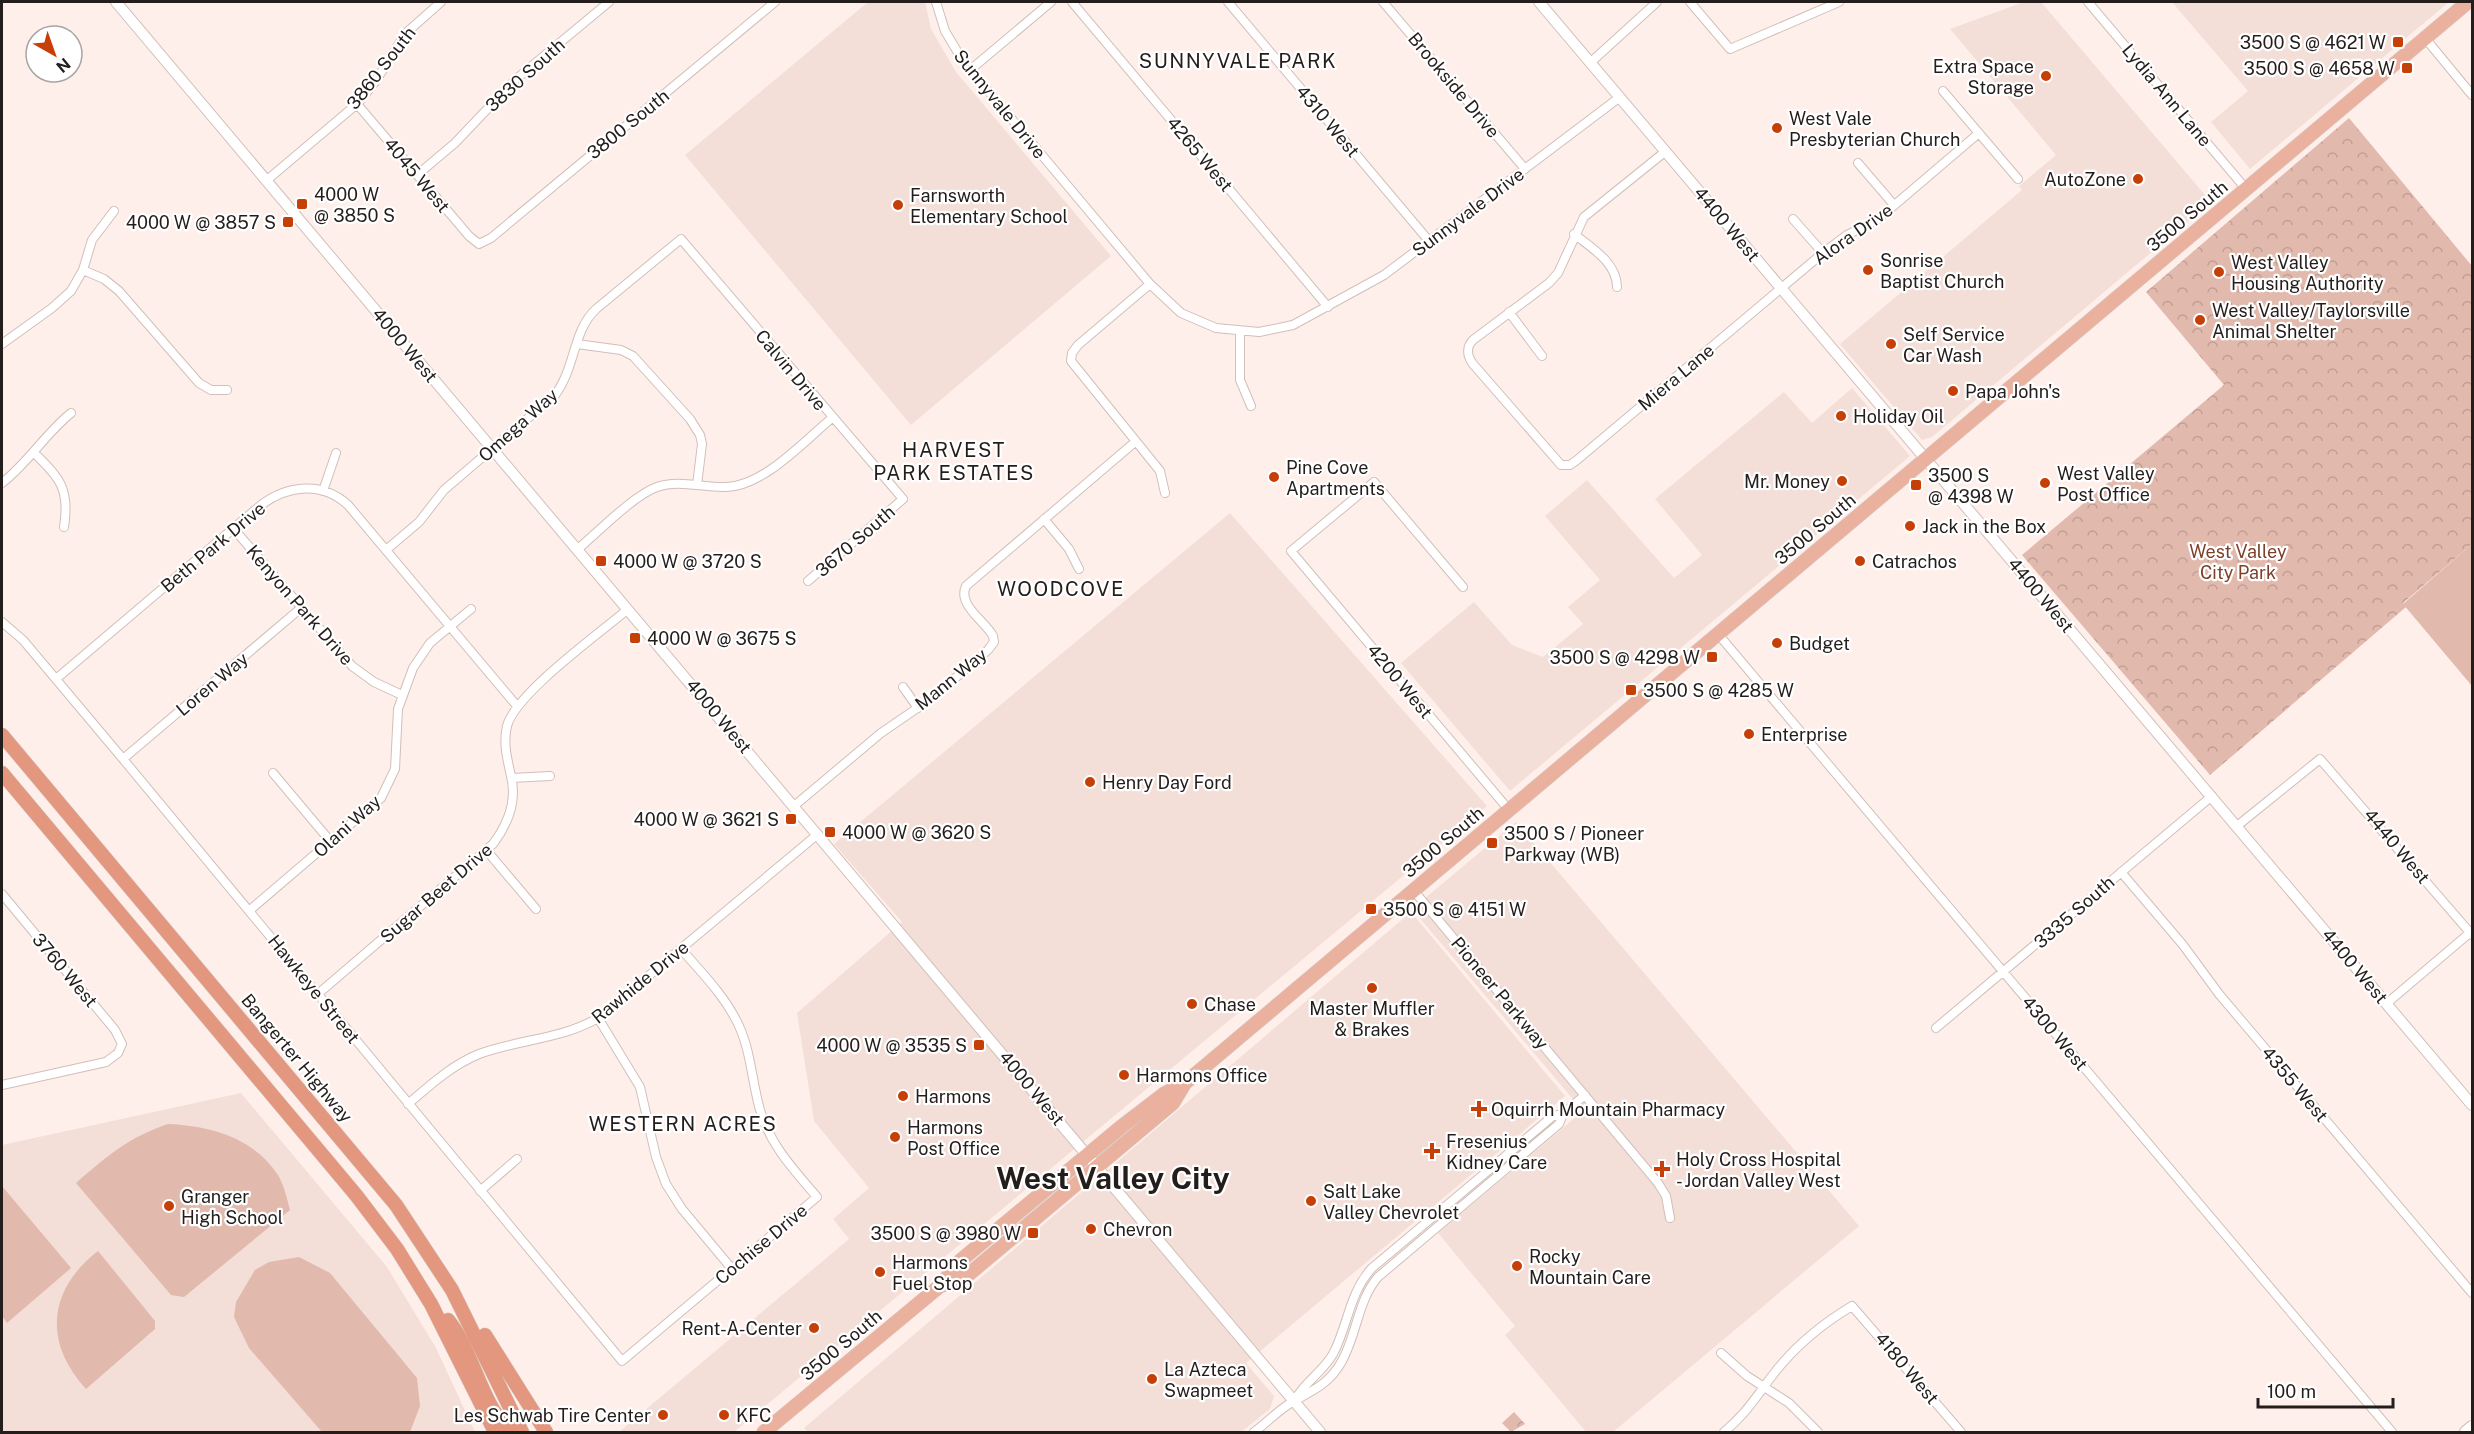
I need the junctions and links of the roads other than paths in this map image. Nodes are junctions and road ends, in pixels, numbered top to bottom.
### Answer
1 (116, 2) edge
2 (441, 2) edge
3 (609, 2) edge
4 (775, 2) edge
5 (936, 2) edge
6 (1051, 2) edge
7 (1072, 2) edge
8 (1228, 2) edge
9 (1383, 2) edge
10 (1539, 2) edge
11 (1658, 2) edge
12 (1690, 2) edge
13 (1839, 2) edge
14 (2088, 2) edge
15 (2468, 2) edge
16 (2425, 38) junction
17 (1591, 62) junction
18 (970, 70) junction
19 (1943, 91) dead end
20 (2472, 95) edge
21 (1620, 97) junction
22 (357, 104) junction
23 (1979, 133) junction
24 (1666, 151) junction
25 (1858, 163) dead end
26 (1524, 169) junction
27 (417, 176) junction
28 (2018, 179) dead end
29 (267, 180) junction
30 (2246, 189) junction
31 (1894, 206) junction
32 (114, 211) dead end
33 (1793, 219) dead end
34 (1574, 234) junction
35 (681, 239) joint
36 (1429, 241) junction
37 (479, 244) joint
38 (1823, 253) junction
39 (83, 270) junction
40 (1150, 284) junction
41 (1617, 287) dead end
42 (1781, 288) junction
43 (1328, 308) junction
44 (1509, 312) junction
45 (1240, 332) junction
46 (2, 344) edge
47 (577, 344) junction
48 (1542, 356) dead end
49 (228, 390) dead end
50 (1251, 406) dead end
51 (71, 413) dead end
52 (832, 418) junction
53 (1135, 442) junction
54 (493, 449) junction
55 (34, 453) junction
56 (336, 453) dead end
57 (1925, 460) junction
58 (2, 483) edge
59 (697, 485) junction
60 (323, 491) junction
61 (1165, 493) dead end
62 (903, 499) joint
63 (1044, 519) junction
64 (64, 527) dead end
65 (233, 528) junction
66 (578, 549) junction
67 (386, 550) junction
68 (1079, 569) dead end
69 (808, 582) dead end
70 (1463, 587) dead end
71 (301, 608) junction
72 (471, 609) dead end
73 (628, 609) junction
74 (2, 622) edge
75 (450, 626) junction
76 (1718, 634) junction
77 (56, 679) junction
78 (903, 687) dead end
79 (402, 695) junction
80 (517, 706) junction
81 (918, 708) junction
82 (2, 735) edge
83 (123, 759) junction
84 (2, 773) edge
85 (273, 773) dead end
86 (550, 776) dead end
87 (512, 778) junction
88 (2211, 796) junction
89 (794, 806) junction
90 (1509, 810) junction
91 (2237, 826) junction
92 (818, 834) junction
93 (331, 842) junction
94 (487, 851) junction
95 (2121, 872) junction
96 (1414, 891) junction
97 (2, 894) edge
98 (536, 909) dead end
99 (250, 910) junction
100 (2472, 933) edge
101 (681, 949) junction
102 (2003, 972) junction
103 (319, 993) junction
104 (2386, 1004) junction
105 (598, 1018) junction
106 (1936, 1028) dead end
107 (1185, 1083) junction
108 (2, 1085) edge
109 (1586, 1095) junction
110 (408, 1104) junction
111 (2472, 1105) edge
112 (1087, 1155) junction
113 (517, 1159) dead end
114 (1096, 1166) junction
115 (480, 1191) junction
116 (396, 1205) junction
117 (1670, 1218) dead end
118 (732, 1269) junction
119 (941, 1285) junction
120 (2472, 1293) edge
121 (431, 1304) junction
122 (1721, 1353) dead end
123 (622, 1361) joint
124 (1765, 1387) junction
125 (1294, 1401) junction
126 (2472, 1427) edge
127 (495, 1432) edge
128 (511, 1432) edge
129 (522, 1432) edge
130 (546, 1432) edge
131 (764, 1432) edge
132 (1254, 1432) edge
133 (1320, 1432) edge
134 (1724, 1432) edge
135 (1818, 1432) edge
136 (1961, 1432) edge
137 (2392, 1432) edge
138 (2466, 1432) edge

1 - 29 street, 4000 West
2 - 22 street, 3860 South
3 - 27 street, 3830 South
4 - 37 street, 3800 South
5 - 18 street, Sunnyvale Drive
6 - 18 street
7 - 43 street, 4265 West
8 - 36 street, 4310 West
9 - 26 street, Brookside Drive
10 - 17 street, 4400 West
11 - 17 street
12 - 13 street
14 - 30 street, Lydia Ann Lane
15 - 16 main road, 3500 South
16 - 20 street
16 - 30 main road, 3500 South
17 - 21 street, 4400 West
18 - 40 street, Sunnyvale Drive
19 - 23 street
21 - 24 street, 4400 West
21 - 26 street, Sunnyvale Drive
22 - 27 street, 4045 West
22 - 29 street, 3860 South
23 - 28 street
23 - 31 street, Alora Drive
24 - 34 street
24 - 42 street, 4400 West
25 - 31 street
26 - 36 street, Sunnyvale Drive
27 - 37 street, 4045 West
29 - 54 street, 4000 West
30 - 57 main road, 3500 South
31 - 38 street, Alora Drive
32 - 39 street
33 - 38 street
34 - 41 street
34 - 44 street
35 - 47 street, Omega Way
35 - 52 street, Calvin Drive
36 - 43 street, Sunnyvale Drive
38 - 42 street, Alora Drive
39 - 46 street
39 - 49 street
40 - 45 street, Sunnyvale Drive
40 - 53 street
42 - 44 street, Miera Lane
42 - 57 street, 4400 West
43 - 45 street, Sunnyvale Drive
44 - 48 street
45 - 50 street
47 - 54 street, Omega Way
47 - 59 street
51 - 55 street
52 - 59 street
52 - 62 street, Calvin Drive
53 - 61 street
53 - 63 street, Mann Way
54 - 66 street, 4000 West
54 - 67 street, Omega Way
55 - 58 street
55 - 64 street
56 - 60 street
57 - 76 main road, 3500 South
57 - 88 street, 4400 West
59 - 66 street
60 - 65 street, Beth Park Drive
60 - 67 street, Beth Park Drive
62 - 69 street, 3670 South
63 - 68 street
63 - 81 street, Mann Way
65 - 71 street, Kenyon Park Drive
65 - 77 street, Beth Park Drive
66 - 73 street, 4000 West
67 - 75 street, Beth Park Drive
70 - 90 street, 4200 West
71 - 79 street, Kenyon Park Drive
71 - 83 street, Loren Way
72 - 75 street, Olani Way
73 - 80 street, Sugar Beet Drive
73 - 89 street, 4000 West
74 - 77 street, Hawkeye Street
75 - 79 street, Olani Way
75 - 80 street, Beth Park Drive
76 - 90 main road, 3500 South
76 - 102 street, 4300 West
77 - 83 street, Hawkeye Street
78 - 81 street
79 - 93 street, Olani Way
80 - 87 street, Sugar Beet Drive
81 - 89 street, Mann Way
82 - 116 highway, Bangerter Highway
83 - 99 street, Hawkeye Street
84 - 121 highway
85 - 93 street
86 - 87 street
87 - 94 street, Sugar Beet Drive
88 - 91 street, 4400 West
88 - 95 street, 3335 South
89 - 92 street, 4000 West
90 - 96 main road, 3500 South
91 - 100 street, 4440 West
91 - 104 street, 4400 West
92 - 101 street, Rawhide Drive
92 - 112 street, 4000 West
93 - 99 street, Olani Way
94 - 98 street
94 - 103 street, Sugar Beet Drive
95 - 102 street, 3335 South
95 - 120 street, 4355 West
96 - 107 main road, 3500 South
96 - 109 street, Pioneer Parkway
97 - 108 street, 3760 West
99 - 103 street, Hawkeye Street
100 - 104 street
101 - 105 street, Rawhide Drive
101 - 118 street, Cochise Drive
102 - 106 street, 3335 South
102 - 137 street, 4300 West
103 - 110 street, Hawkeye Street
104 - 111 street, 4400 West
105 - 110 street, Rawhide Drive
105 - 118 street
107 - 112 main road, 3500 South
107 - 114 main road, 3500 South
109 - 117 street, Pioneer Parkway
109 - 125 street
110 - 115 street, Hawkeye Street
112 - 114 street, 4000 West
112 - 119 main road, 3500 South
113 - 115 street
114 - 119 main road, 3500 South
114 - 125 street, 4000 West
115 - 123 street, Hawkeye Street
116 - 129 highway, Bangerter Highway
116 - 130 highway
118 - 123 street, Cochise Drive
119 - 131 main road, 3500 South
121 - 127 highway
121 - 128 highway
122 - 124 street
124 - 134 street
124 - 135 street
124 - 136 street, 4180 West
125 - 132 street
125 - 133 street, 4000 West
126 - 138 main road

